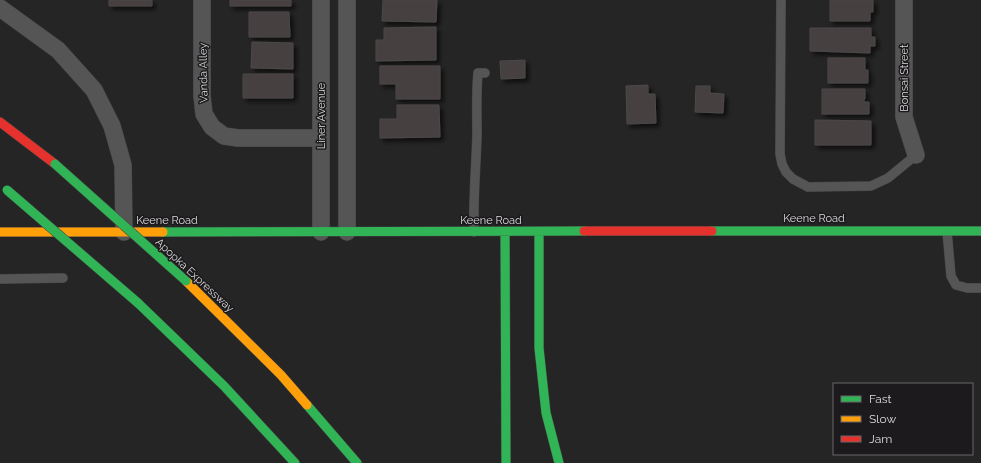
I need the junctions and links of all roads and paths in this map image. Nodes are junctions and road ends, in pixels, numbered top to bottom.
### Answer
1 (202, 0) edge
2 (321, 0) edge
3 (347, 0) edge
4 (781, 0) edge
5 (904, 0) edge
6 (0, 8) edge
7 (485, 74) dead end
8 (0, 122) edge
9 (321, 138) junction
10 (916, 155) joint
11 (4, 187) edge
12 (946, 231) junction
13 (981, 231) edge
14 (0, 232) edge
15 (124, 232) junction
16 (321, 232) junction
17 (347, 232) junction
18 (474, 232) junction
19 (505, 232) junction
20 (539, 232) junction
21 (63, 278) dead end
22 (0, 279) edge
23 (981, 288) edge
24 (296, 463) edge
25 (357, 463) edge
26 (506, 463) edge
27 (559, 463) edge

1 - 9 street, Vanda Alley
2 - 9 street, Liner Avenue
3 - 17 street
4 - 10 lane
5 - 10 street, Bonsai Street
6 - 15 street
7 - 18 lane
8 - 25 main road, Apopka Expressway, bridge
9 - 16 street, Liner Avenue
11 - 24 main road, bridge
12 - 13 main road, Keene Road
12 - 20 main road, Keene Road
12 - 23 lane
14 - 15 main road, Keene Road
15 - 16 main road, Keene Road
16 - 17 main road, Keene Road
17 - 18 main road, Keene Road
18 - 19 main road, Keene Road
19 - 20 main road, Keene Road
19 - 26 main road
20 - 27 main road
21 - 22 lane

